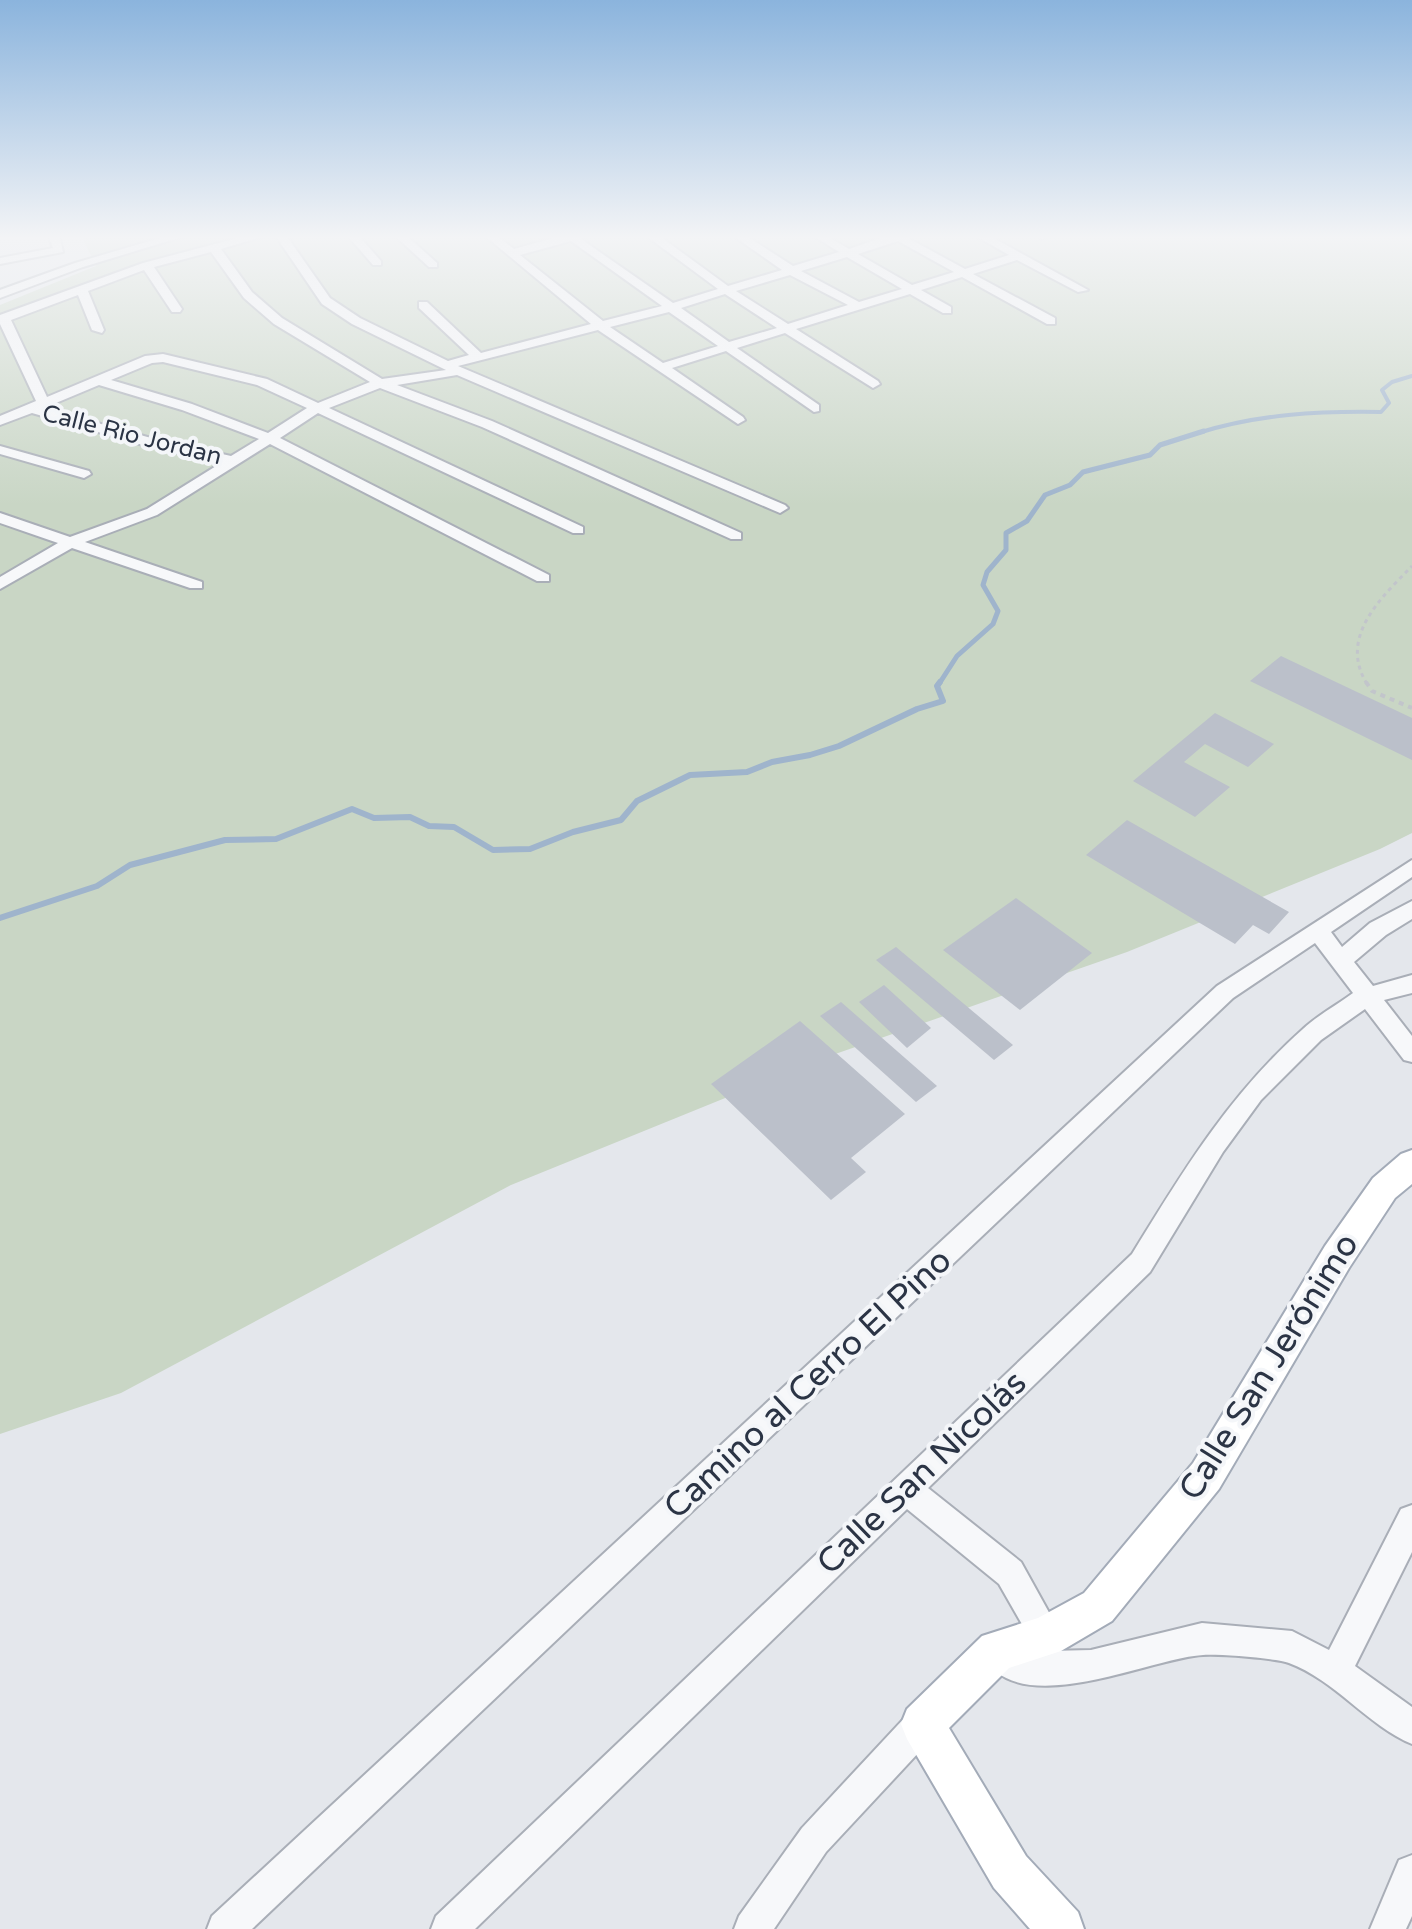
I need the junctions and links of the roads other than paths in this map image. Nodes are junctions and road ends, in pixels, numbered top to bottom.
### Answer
1 (4, 325) edge
2 (96, 325) edge
3 (285, 325) edge
4 (366, 325) edge
5 (444, 325) edge
6 (605, 325) edge
7 (693, 325) edge
8 (783, 325) edge
9 (792, 325) edge
10 (601, 326) junction
11 (786, 327) junction
12 (98, 330) dead end
13 (724, 347) junction
14 (477, 356) junction
15 (663, 367) junction
16 (452, 368) junction
17 (101, 381) junction
18 (380, 383) junction
19 (873, 384) dead end
20 (37, 406) junction
21 (317, 408) junction
22 (814, 408) dead end
23 (738, 420) dead end
24 (0, 421) edge
25 (237, 425) junction
26 (270, 438) junction
27 (0, 450) edge
28 (233, 461) junction
29 (84, 474) dead end
30 (780, 508) dead end
31 (0, 518) edge
32 (578, 530) dead end
33 (736, 536) dead end
34 (71, 542) junction
35 (543, 578) dead end
36 (0, 584) edge
37 (196, 585) dead end
38 (1412, 867) edge
39 (1412, 909) edge
40 (1317, 930) junction
41 (1340, 961) junction
42 (1412, 984) edge
43 (1366, 996) junction
44 (1412, 1053) edge
45 (1412, 1164) edge
46 (906, 1489) junction
47 (1412, 1520) edge
48 (1046, 1636) junction
49 (997, 1651) junction
50 (1335, 1672) junction
51 (922, 1724) junction
52 (1412, 1727) edge
53 (225, 1929) edge
54 (449, 1929) edge
55 (752, 1929) edge
56 (1061, 1929) edge

1 - 20 street
2 - 12 street
3 - 18 street
4 - 16 street
5 - 14 street
6 - 10 street
7 - 13 street
8 - 11 street
9 - 11 street
10 - 14 street
10 - 15 street
11 - 13 street
11 - 19 street
13 - 15 street
13 - 22 street
14 - 16 street
15 - 23 street
16 - 18 street
16 - 30 street
17 - 20 street
17 - 21 street
17 - 25 street
18 - 21 street
18 - 33 street
20 - 24 street
20 - 28 street, Calle Rio Jordan
21 - 25 street
21 - 26 street
21 - 32 street
25 - 26 street
26 - 28 street
26 - 35 street
27 - 29 street
28 - 34 street
31 - 34 street
34 - 36 street
34 - 37 street
38 - 40 street, Camino al Cerro El Pino
39 - 41 street
40 - 41 street
40 - 53 street, Camino al Cerro El Pino
41 - 43 street
42 - 43 street
43 - 44 street
43 - 46 street, Calle San Nicolás
45 - 48 main road, Calle San Jerónimo
46 - 48 street
46 - 54 street, Calle San Nicolás
47 - 50 street
48 - 49 main road, Calle San Jerónimo
49 - 50 street
49 - 51 main road, Calle San Jerónimo
50 - 52 street
51 - 55 street, Calle San Jerónimo
51 - 56 main road

